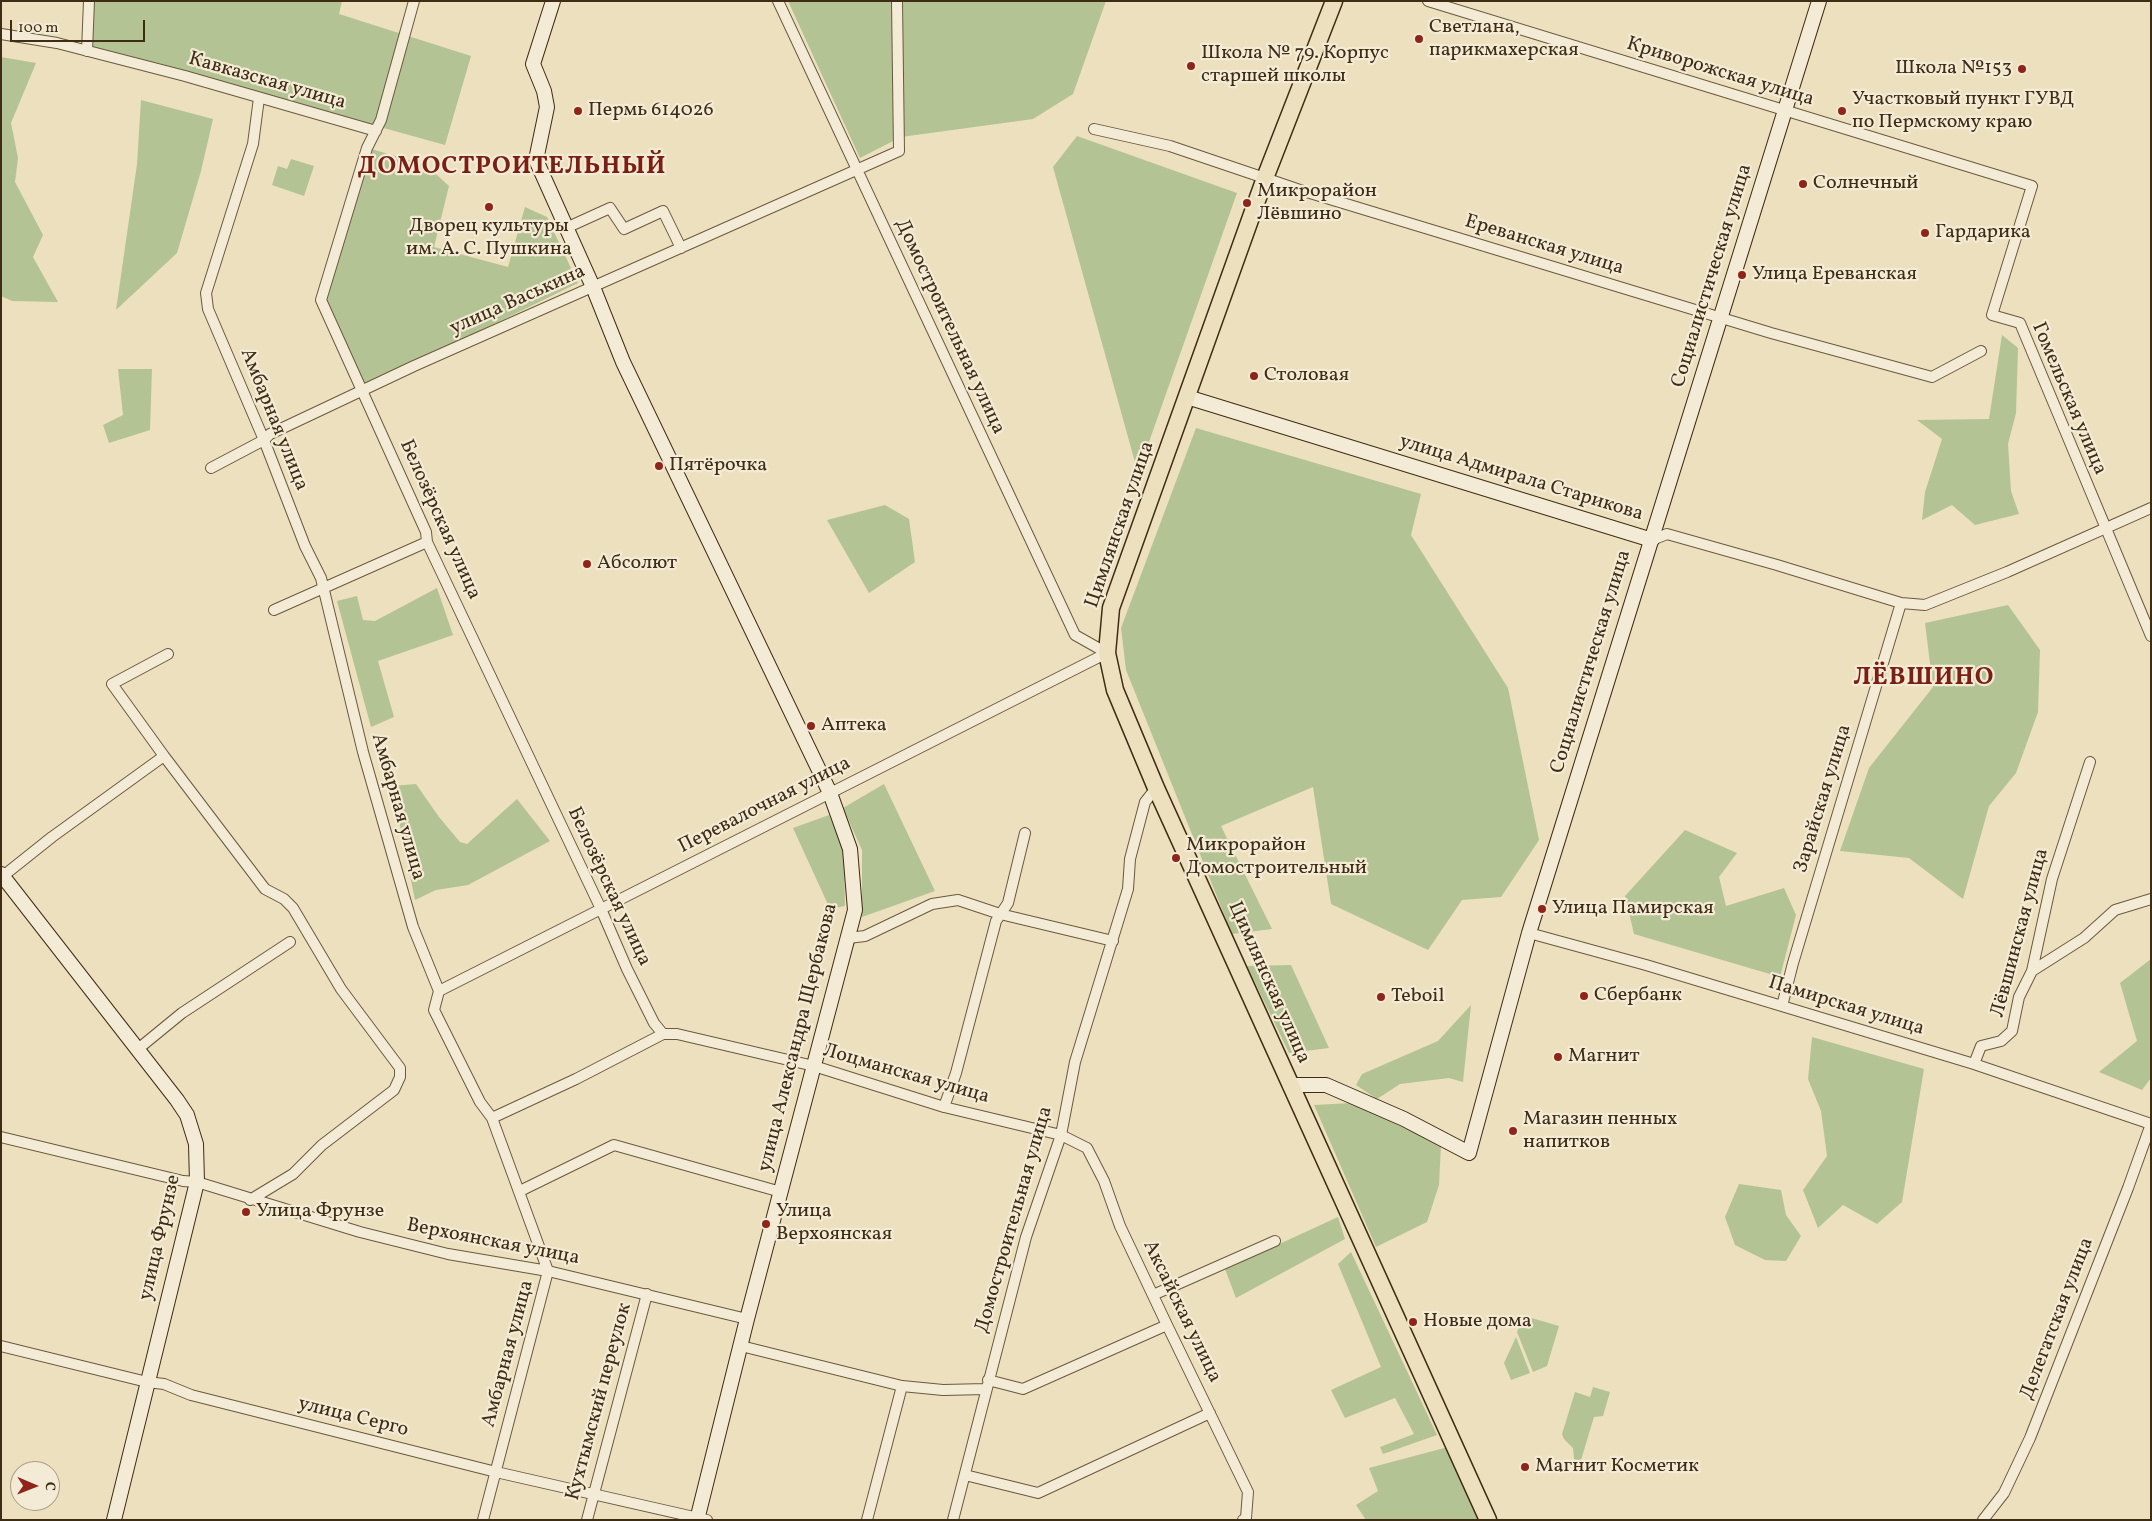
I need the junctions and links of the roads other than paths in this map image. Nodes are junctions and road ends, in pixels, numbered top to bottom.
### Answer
1 (89, 1) edge
2 (414, 1) edge
3 (553, 1) edge
4 (778, 1) edge
5 (897, 1) edge
6 (1334, 1) edge
7 (1428, 1) edge
8 (1819, 1) edge
9 (1, 34) edge
10 (87, 51) junction
11 (258, 98) junction
12 (1786, 111) junction
13 (1094, 129) dead end
14 (376, 131) junction
15 (856, 170) junction
16 (1265, 178) junction
17 (2032, 186) joint
18 (566, 228) junction
19 (681, 248) junction
20 (593, 287) junction
21 (1721, 318) junction
22 (1981, 351) dead end
23 (362, 391) junction
24 (1187, 397) junction
25 (264, 440) junction
26 (211, 468) dead end
27 (2151, 508) edge
28 (2104, 528) junction
29 (1652, 540) junction
30 (427, 542) junction
31 (323, 589) junction
32 (1902, 603) junction
33 (274, 610) dead end
34 (2151, 636) edge
35 (1107, 653) junction
36 (168, 654) dead end
37 (164, 756) junction
38 (2090, 762) dead end
39 (1156, 788) junction
40 (830, 793) junction
41 (1025, 832) dead end
42 (2, 875) edge
43 (2151, 899) edge
44 (601, 909) junction
45 (1000, 914) junction
46 (1529, 933) junction
47 (848, 938) junction
48 (1556, 939) junction
49 (1113, 941) junction
50 (290, 942) dead end
51 (1553, 950) dead end
52 (2032, 971) junction
53 (439, 990) junction
54 (1782, 1006) junction
55 (663, 1034) junction
56 (138, 1049) junction
57 (1974, 1064) junction
58 (814, 1066) junction
59 (1290, 1086) junction
60 (944, 1107) junction
61 (492, 1118) junction
62 (2151, 1124) edge
63 (1061, 1135) junction
64 (1, 1137) edge
65 (196, 1182) junction
66 (520, 1191) junction
67 (780, 1192) junction
68 (250, 1200) junction
69 (1275, 1241) dead end
70 (548, 1270) junction
71 (647, 1294) junction
72 (1153, 1295) junction
73 (747, 1320) junction
74 (1167, 1325) junction
75 (1, 1346) edge
76 (741, 1346) junction
77 (147, 1382) junction
78 (987, 1384) junction
79 (902, 1386) junction
80 (1210, 1413) junction
81 (496, 1472) junction
82 (966, 1475) junction
83 (593, 1494) junction
84 (700, 1519) edge
85 (1245, 1519) edge
86 (114, 1520) edge
87 (483, 1520) edge
88 (587, 1520) edge
89 (867, 1520) edge
90 (953, 1520) edge
91 (1488, 1520) edge
92 (1984, 1520) edge

1 - 10 street
2 - 14 street, Белозёрская улица
3 - 18 street, улица Александра Щербакова
4 - 15 street, Домостроительная улица
5 - 15 street, улица Васькина
6 - 16 main road, Цимлянская улица
7 - 12 street, Криворожская улица
8 - 12 street, Социалистическая улица
9 - 10 street, Кавказская улица
10 - 11 street, Кавказская улица
11 - 14 street, Кавказская улица
11 - 25 street, Амбарная улица
12 - 17 street, Криворожская улица
12 - 21 street, Социалистическая улица
13 - 16 street, Ереванская улица
14 - 23 street, Белозёрская улица
15 - 19 street, улица Васькина
15 - 35 street, Домостроительная улица
16 - 21 street, Ереванская улица
16 - 24 main road, Цимлянская улица
17 - 28 street, Гомельская улица
18 - 19 street
18 - 20 street, улица Александра Щербакова
19 - 20 street, улица Васькина
20 - 23 street, улица Васькина
20 - 40 street, улица Александра Щербакова
21 - 22 street, Ереванская улица
21 - 29 street, Социалистическая улица
23 - 25 street, улица Васькина
23 - 30 street, Белозёрская улица
24 - 29 street, улица Адмирала Старикова
24 - 35 main road, Цимлянская улица
25 - 26 street, улица Васькина
25 - 31 street, Амбарная улица
27 - 28 street, улица Адмирала Старикова
28 - 32 street, улица Адмирала Старикова
28 - 34 street, Гомельская улица
29 - 32 street, улица Адмирала Старикова
29 - 46 street, Социалистическая улица
30 - 31 street
30 - 44 street, Белозёрская улица
31 - 33 street
31 - 53 street, Амбарная улица
32 - 54 street, Зарайская улица
35 - 39 main road, Цимлянская улица
35 - 40 street, Перевалочная улица
36 - 37 street
37 - 42 street
37 - 68 street
38 - 52 street, Лёвшинская улица
39 - 49 street, Домостроительная улица
39 - 59 main road, Цимлянская улица
40 - 44 street, Перевалочная улица
40 - 47 street, улица Александра Щербакова
41 - 45 street
42 - 56 street, улица Фрунзе
43 - 52 street
44 - 53 street, Перевалочная улица
44 - 55 street, Белозёрская улица
45 - 47 street
45 - 49 street
45 - 60 street
46 - 48 street, Памирская улица
46 - 59 street, Социалистическая улица
47 - 58 street, улица Александра Щербакова
48 - 51 street
48 - 54 street, Памирская улица
49 - 63 street, Домостроительная улица
50 - 56 street
52 - 57 street, Лёвшинская улица
53 - 61 street, Амбарная улица
54 - 57 street, Памирская улица
55 - 58 street, Лоцманская улица
55 - 61 street
56 - 65 street, улица Фрунзе
57 - 62 street, Памирская улица
58 - 60 street, Лоцманская улица
58 - 67 street, улица Александра Щербакова
59 - 91 main road, Цимлянская улица
60 - 63 street, Лоцманская улица
61 - 66 street, Амбарная улица
62 - 92 street, Делегатская улица
63 - 72 street, Аксайская улица
63 - 78 street, Домостроительная улица
64 - 65 street, Верхоянская улица
65 - 68 street, Верхоянская улица
65 - 77 street, улица Фрунзе
66 - 67 street
66 - 70 street, Амбарная улица
67 - 73 street, улица Александра Щербакова
68 - 70 street, Верхоянская улица
69 - 72 street
70 - 71 street, Верхоянская улица
70 - 81 street, Амбарная улица
71 - 73 street, Верхоянская улица
71 - 83 street, Кухтымский переулок
72 - 74 street, Аксайская улица
73 - 76 street, улица Александра Щербакова
74 - 78 street
74 - 80 street, Аксайская улица
75 - 77 street, улица Серго
76 - 79 street
76 - 84 street, улица Александра Щербакова
77 - 81 street, улица Серго
77 - 86 street, улица Фрунзе
78 - 79 street
78 - 82 street, Домостроительная улица
79 - 89 street
80 - 82 street
80 - 85 street, Аксайская улица
81 - 83 street, улица Серго
81 - 87 street, Амбарная улица
82 - 90 street, Домостроительная улица
83 - 84 street, улица Серго
83 - 88 street, Кухтымский переулок

